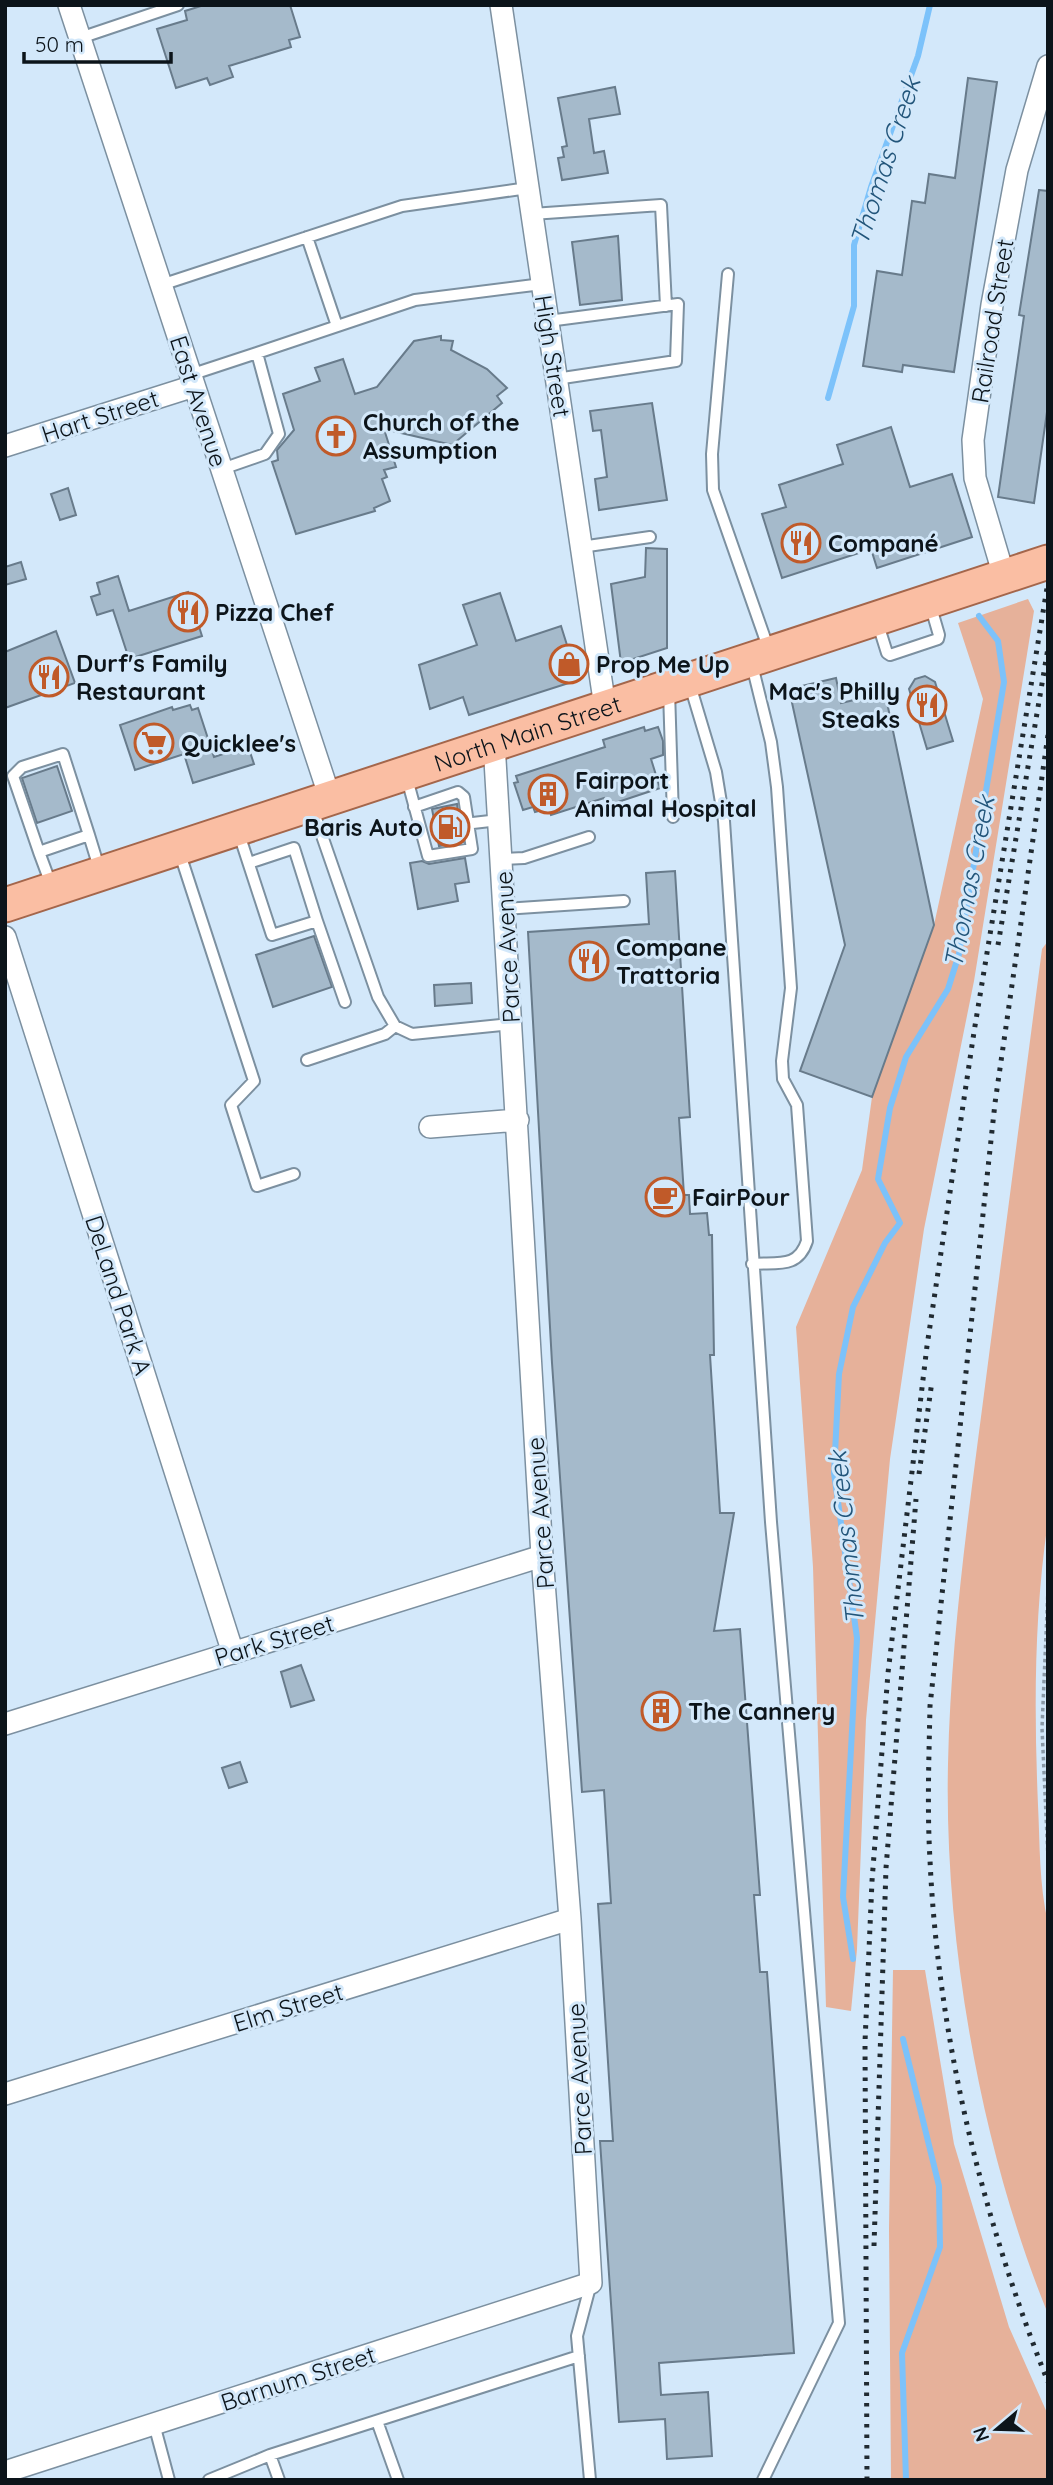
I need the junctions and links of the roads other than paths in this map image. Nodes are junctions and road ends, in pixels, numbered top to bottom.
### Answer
1 (69, 5) edge
2 (178, 5) edge
3 (501, 5) edge
4 (79, 38) junction
5 (1048, 66) edge
6 (528, 188) junction
7 (532, 215) junction
8 (307, 237) junction
9 (728, 274) dead end
10 (542, 284) junction
11 (161, 285) junction
12 (666, 306) junction
13 (548, 321) junction
14 (337, 326) junction
15 (257, 353) junction
16 (556, 379) junction
17 (192, 381) junction
18 (5, 446) edge
19 (222, 470) junction
20 (650, 537) dead end
21 (581, 547) junction
22 (1048, 562) edge
23 (1004, 576) junction
24 (760, 656) junction
25 (679, 682) junction
26 (605, 706) junction
27 (494, 743) junction
28 (405, 773) junction
29 (321, 801) junction
30 (415, 807) junction
31 (673, 817) dead end
32 (499, 820) junction
33 (466, 823) junction
34 (237, 828) junction
35 (435, 828) dead end
36 (421, 831) junction
37 (89, 835) junction
38 (589, 837) dead end
39 (178, 848) junction
40 (39, 852) junction
41 (502, 859) junction
42 (248, 863) junction
43 (101, 874) junction
44 (53, 889) junction
45 (624, 901) dead end
46 (5, 905) edge
47 (505, 909) junction
48 (317, 921) junction
49 (5, 937) edge
50 (345, 1002) dead end
51 (511, 1024) junction
52 (395, 1026) junction
53 (307, 1060) dead end
54 (518, 1120) junction
55 (430, 1127) dead end
56 (294, 1174) dead end
57 (752, 1264) junction
58 (542, 1556) junction
59 (233, 1653) junction
60 (5, 1724) edge
61 (570, 1919) junction
62 (5, 2094) edge
63 (591, 2283) junction
64 (579, 2356) junction
65 (377, 2421) junction
66 (154, 2424) junction
67 (270, 2455) junction
68 (5, 2472) edge
69 (169, 2480) edge
70 (209, 2480) edge
71 (279, 2480) edge
72 (397, 2480) edge
73 (590, 2480) edge
74 (763, 2480) edge

1 - 4 street, East Avenue
2 - 4 lane
3 - 6 street, High Street
4 - 11 street, East Avenue
5 - 23 street, Railroad Street
6 - 7 street, High Street
6 - 8 lane
7 - 10 street, High Street
7 - 12 lane
8 - 11 lane
8 - 14 lane
9 - 24 lane
10 - 13 street, High Street
10 - 14 lane
11 - 17 street, East Avenue
12 - 13 lane
12 - 16 lane
13 - 16 street, High Street
14 - 15 lane
15 - 17 lane
15 - 19 lane
16 - 21 street, High Street
17 - 18 street, Hart Street
17 - 19 street, East Avenue
19 - 29 street, East Avenue
20 - 21 lane
21 - 26 street, High Street
22 - 23 main road, North Main Street
23 - 24 main road, North Main Street
24 - 25 main road, North Main Street
24 - 57 lane
25 - 26 main road, North Main Street
25 - 31 lane
25 - 57 lane
26 - 27 main road, North Main Street
27 - 28 main road, North Main Street
27 - 32 street, Parce Avenue
28 - 29 main road, North Main Street
28 - 30 lane
29 - 34 main road, North Main Street
29 - 52 lane
30 - 33 lane
30 - 36 lane
32 - 33 lane
32 - 41 street, Parce Avenue
33 - 36 lane
34 - 39 main road, North Main Street
34 - 42 lane
35 - 36 lane
37 - 40 lane
37 - 40 lane
37 - 43 lane
38 - 41 lane
39 - 43 main road, North Main Street
39 - 56 lane
40 - 44 lane
41 - 47 street, Parce Avenue
42 - 48 lane
42 - 48 lane
43 - 44 main road, North Main Street
44 - 46 main road, North Main Street
45 - 47 lane
47 - 51 street, Parce Avenue
48 - 50 lane
49 - 59 street, DeLand Park A
51 - 52 lane
51 - 54 street, Parce Avenue
52 - 53 lane
54 - 55 street
54 - 58 street, Parce Avenue
57 - 74 lane
58 - 59 street, Park Street
58 - 61 street, Parce Avenue
59 - 60 street, Park Street
61 - 62 street, Elm Street
61 - 63 street, Parce Avenue
63 - 64 lane
63 - 66 street, Barnum Street
64 - 65 lane
64 - 73 lane
65 - 67 lane
65 - 72 lane
66 - 68 street, Barnum Street
66 - 69 lane
67 - 70 lane
67 - 71 lane

